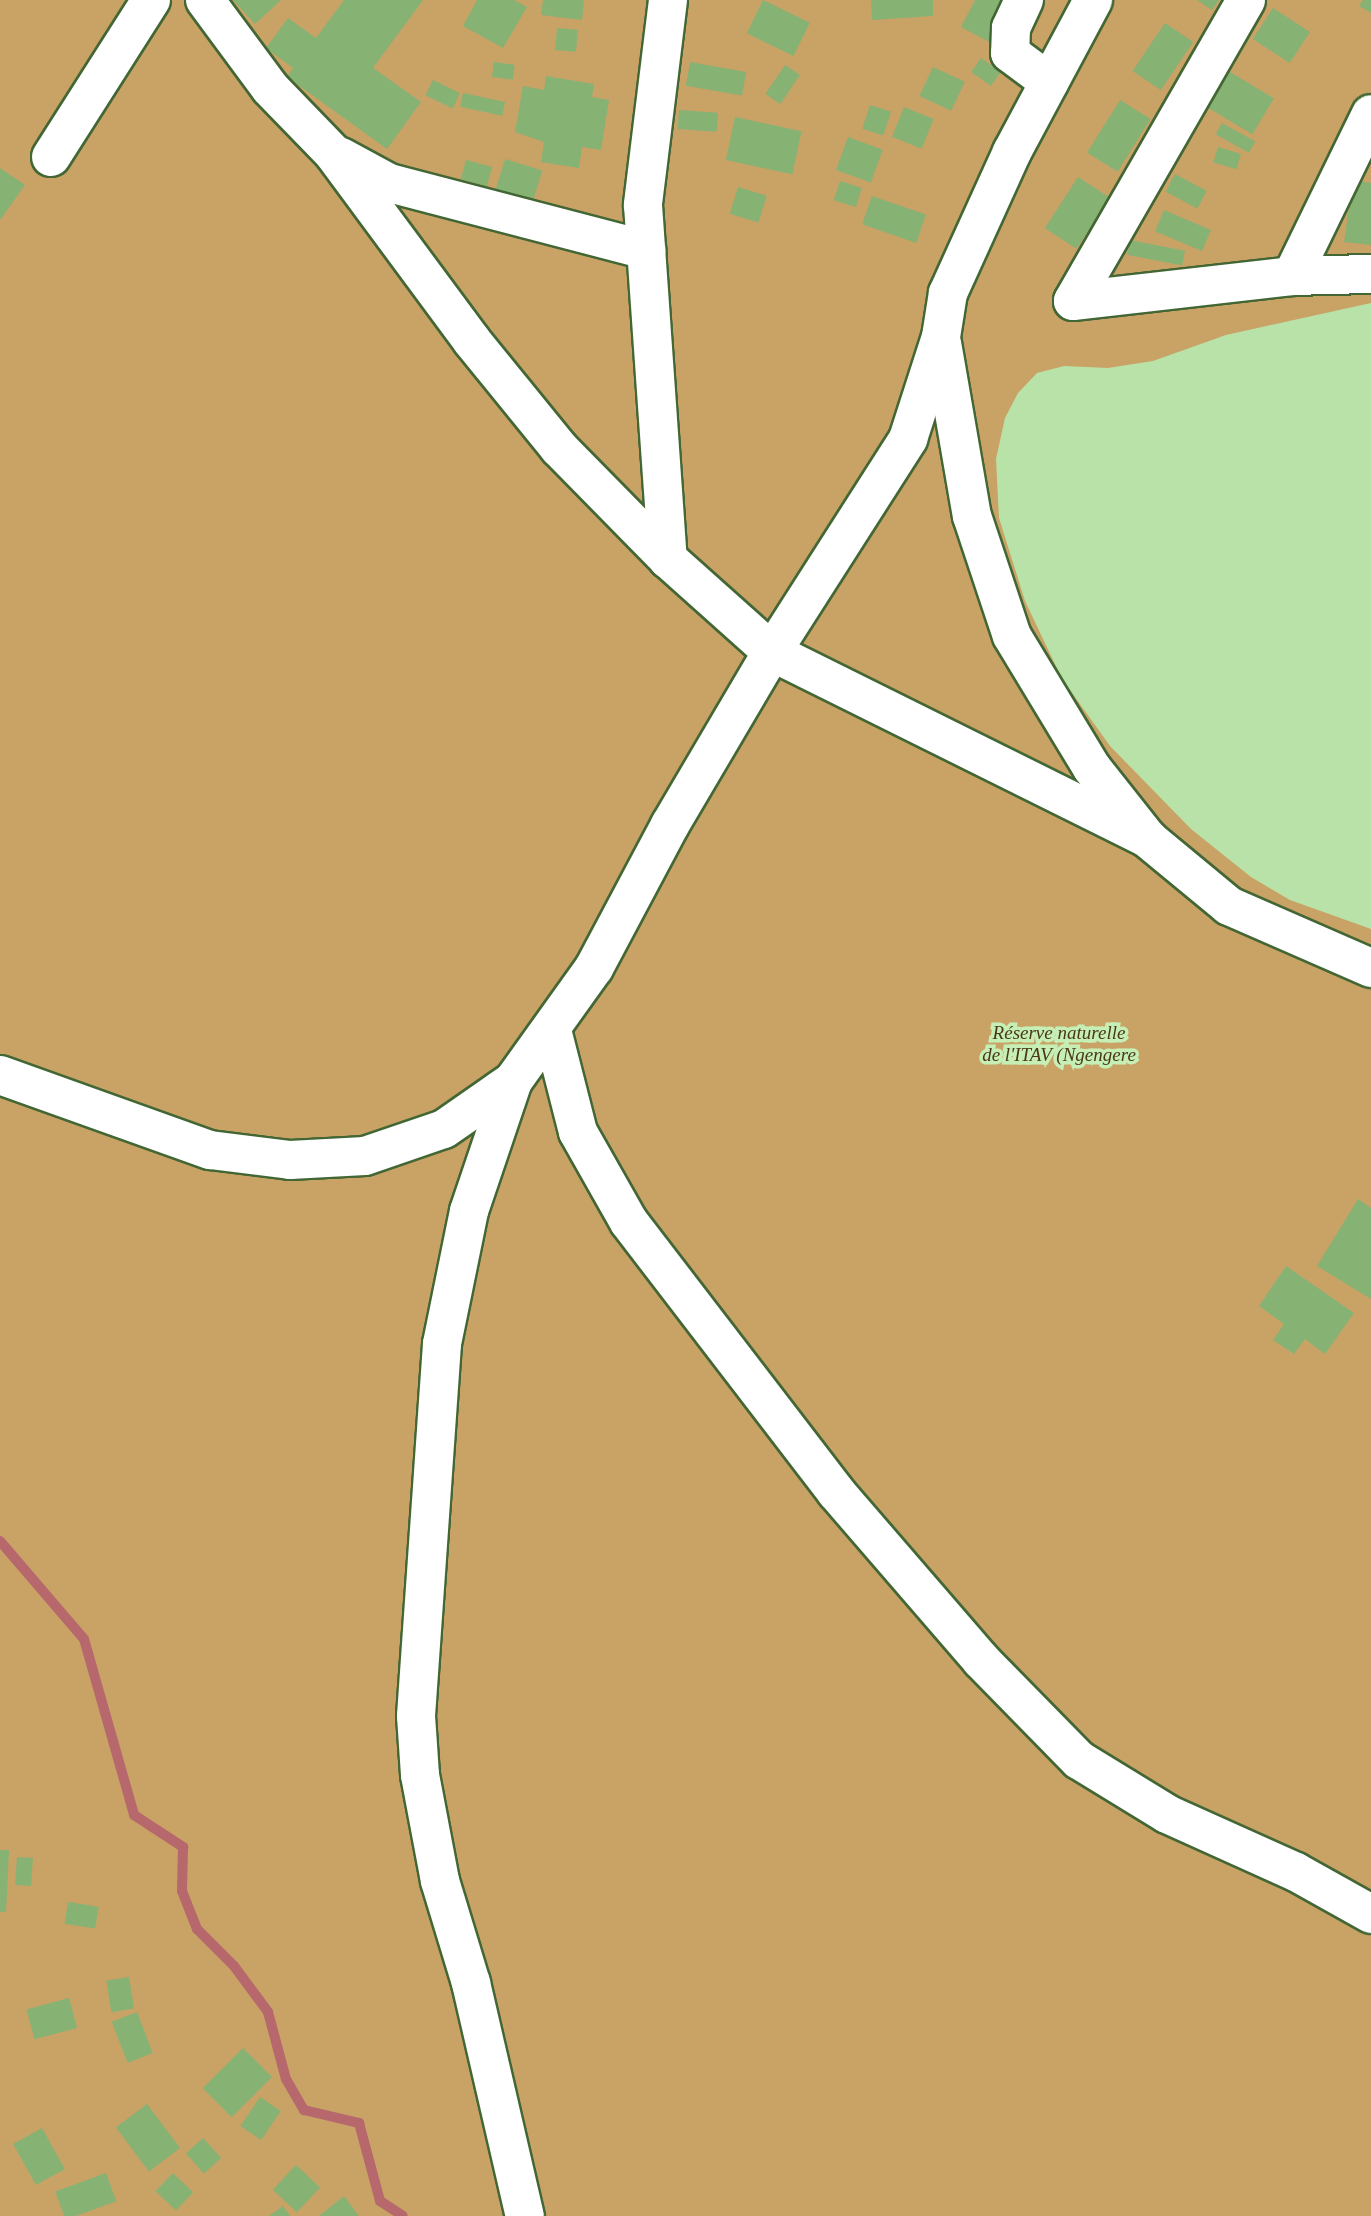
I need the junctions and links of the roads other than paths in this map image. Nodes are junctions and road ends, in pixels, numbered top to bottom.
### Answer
1 (151, 0) edge
2 (205, 0) edge
3 (668, 0) edge
4 (1024, 0) edge
5 (1093, 0) edge
6 (1246, 0) edge
7 (1049, 82) junction
8 (1371, 114) edge
9 (333, 153) junction
10 (51, 157) dead end
11 (646, 250) junction
12 (1371, 274) edge
13 (1292, 276) junction
14 (941, 337) junction
15 (668, 559) junction
16 (772, 652) junction
17 (1148, 839) junction
18 (1371, 968) edge
19 (552, 1030) junction
20 (0, 1075) edge
21 (513, 1081) junction
22 (1371, 1914) edge
23 (523, 2207) edge

1 - 10 street
2 - 9 street
3 - 11 street
4 - 7 street
5 - 7 street
6 - 13 street
7 - 14 street
8 - 13 street
9 - 11 street
9 - 15 street
11 - 15 street
12 - 13 street
14 - 16 street
14 - 17 street
15 - 16 street
16 - 17 street
16 - 19 street
17 - 18 street
19 - 21 street
19 - 22 street
20 - 21 street
21 - 23 street

